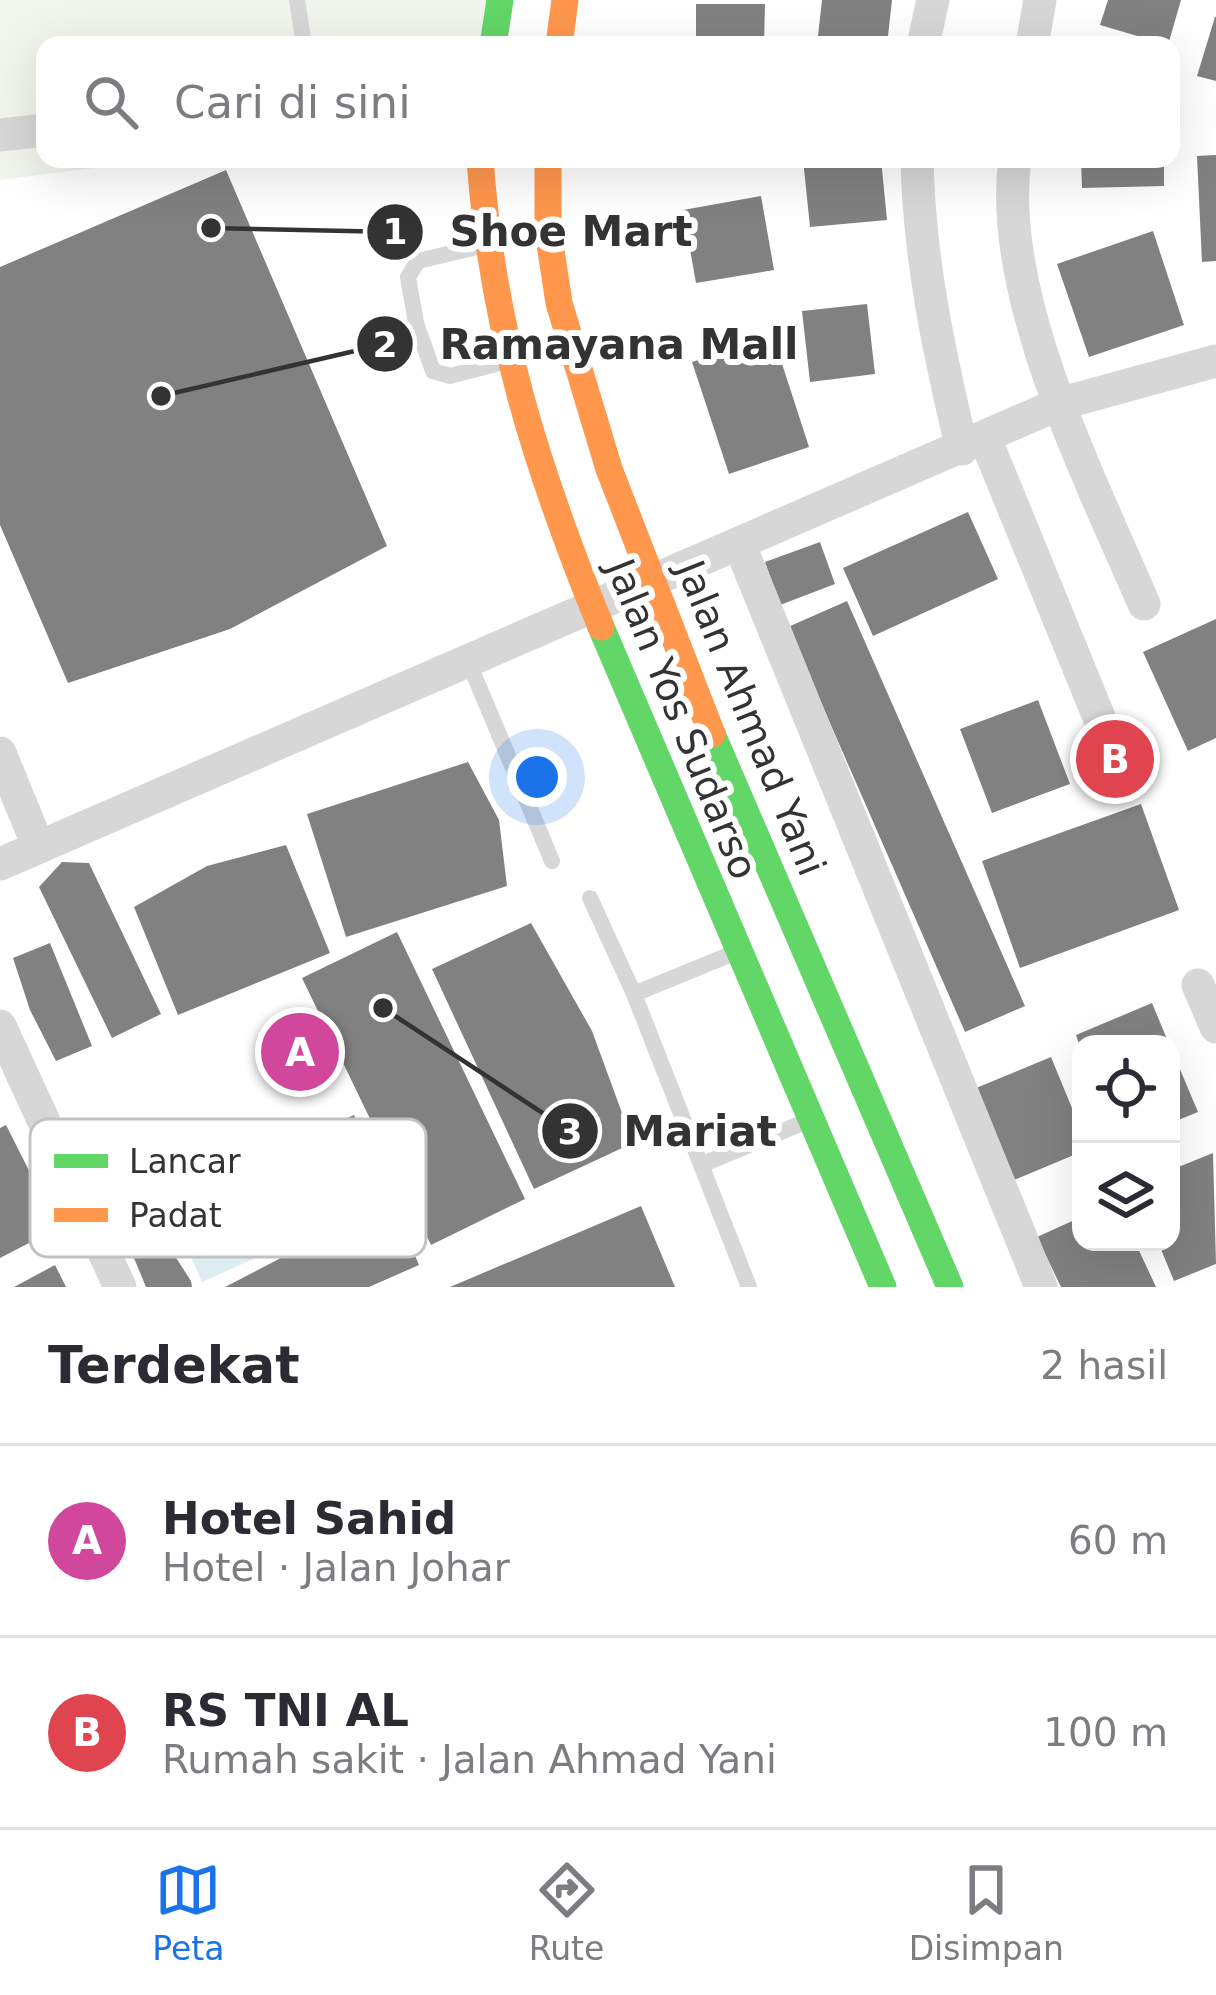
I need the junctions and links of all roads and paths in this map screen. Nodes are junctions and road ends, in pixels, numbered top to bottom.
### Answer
1 (297, 0) edge
2 (500, 0) edge
3 (565, 0) edge
4 (933, 0) edge
5 (1040, 0) edge
6 (303, 36) edge
7 (494, 36) edge
8 (560, 36) edge
9 (925, 36) edge
10 (1034, 36) edge
11 (36, 131) edge
12 (0, 135) edge
13 (481, 168) edge
14 (548, 168) edge
15 (917, 168) edge
16 (1015, 168) edge
17 (486, 245) junction
18 (508, 361) junction
19 (1216, 361) edge
20 (1059, 404) junction
21 (974, 443) junction
22 (739, 543) junction
23 (651, 580) junction
24 (1144, 604) dead end
25 (594, 609) junction
26 (469, 663) junction
27 (1105, 732) dead end
28 (0, 753) edge
29 (38, 846) junction
30 (552, 861) dead end
31 (0, 864) edge
32 (590, 898) dead end
33 (735, 952) junction
34 (1198, 985) dead end
35 (634, 994) junction
36 (0, 1026) edge
37 (1216, 1028) edge
38 (43, 1119) edge
39 (809, 1120) junction
40 (701, 1165) junction
41 (106, 1257) edge
42 (120, 1287) edge
43 (749, 1287) edge
44 (883, 1287) edge
45 (950, 1287) edge
46 (1041, 1287) edge

1 - 6 lane
2 - 7 highway
3 - 8 highway
4 - 9 street
5 - 10 street
11 - 12 street
13 - 17 highway, Jalan Yos Sudarso
14 - 23 highway, Jalan Ahmad Yani
15 - 21 street
16 - 20 street
17 - 18 highway, Jalan Yos Sudarso
17 - 18 lane
18 - 25 highway, Jalan Yos Sudarso
19 - 20 street
20 - 21 street
20 - 24 street
21 - 22 street
21 - 27 street
22 - 23 street
22 - 46 street
23 - 25 street
23 - 45 highway, Jalan Ahmad Yani
25 - 26 street
25 - 33 highway, Jalan Yos Sudarso
26 - 29 street
26 - 30 lane
28 - 29 street
29 - 31 street
32 - 35 lane
33 - 35 lane
33 - 39 highway, Jalan Yos Sudarso
34 - 37 street
35 - 40 lane
36 - 38 street
39 - 40 lane
39 - 44 highway, Jalan Yos Sudarso
40 - 43 lane
41 - 42 street

